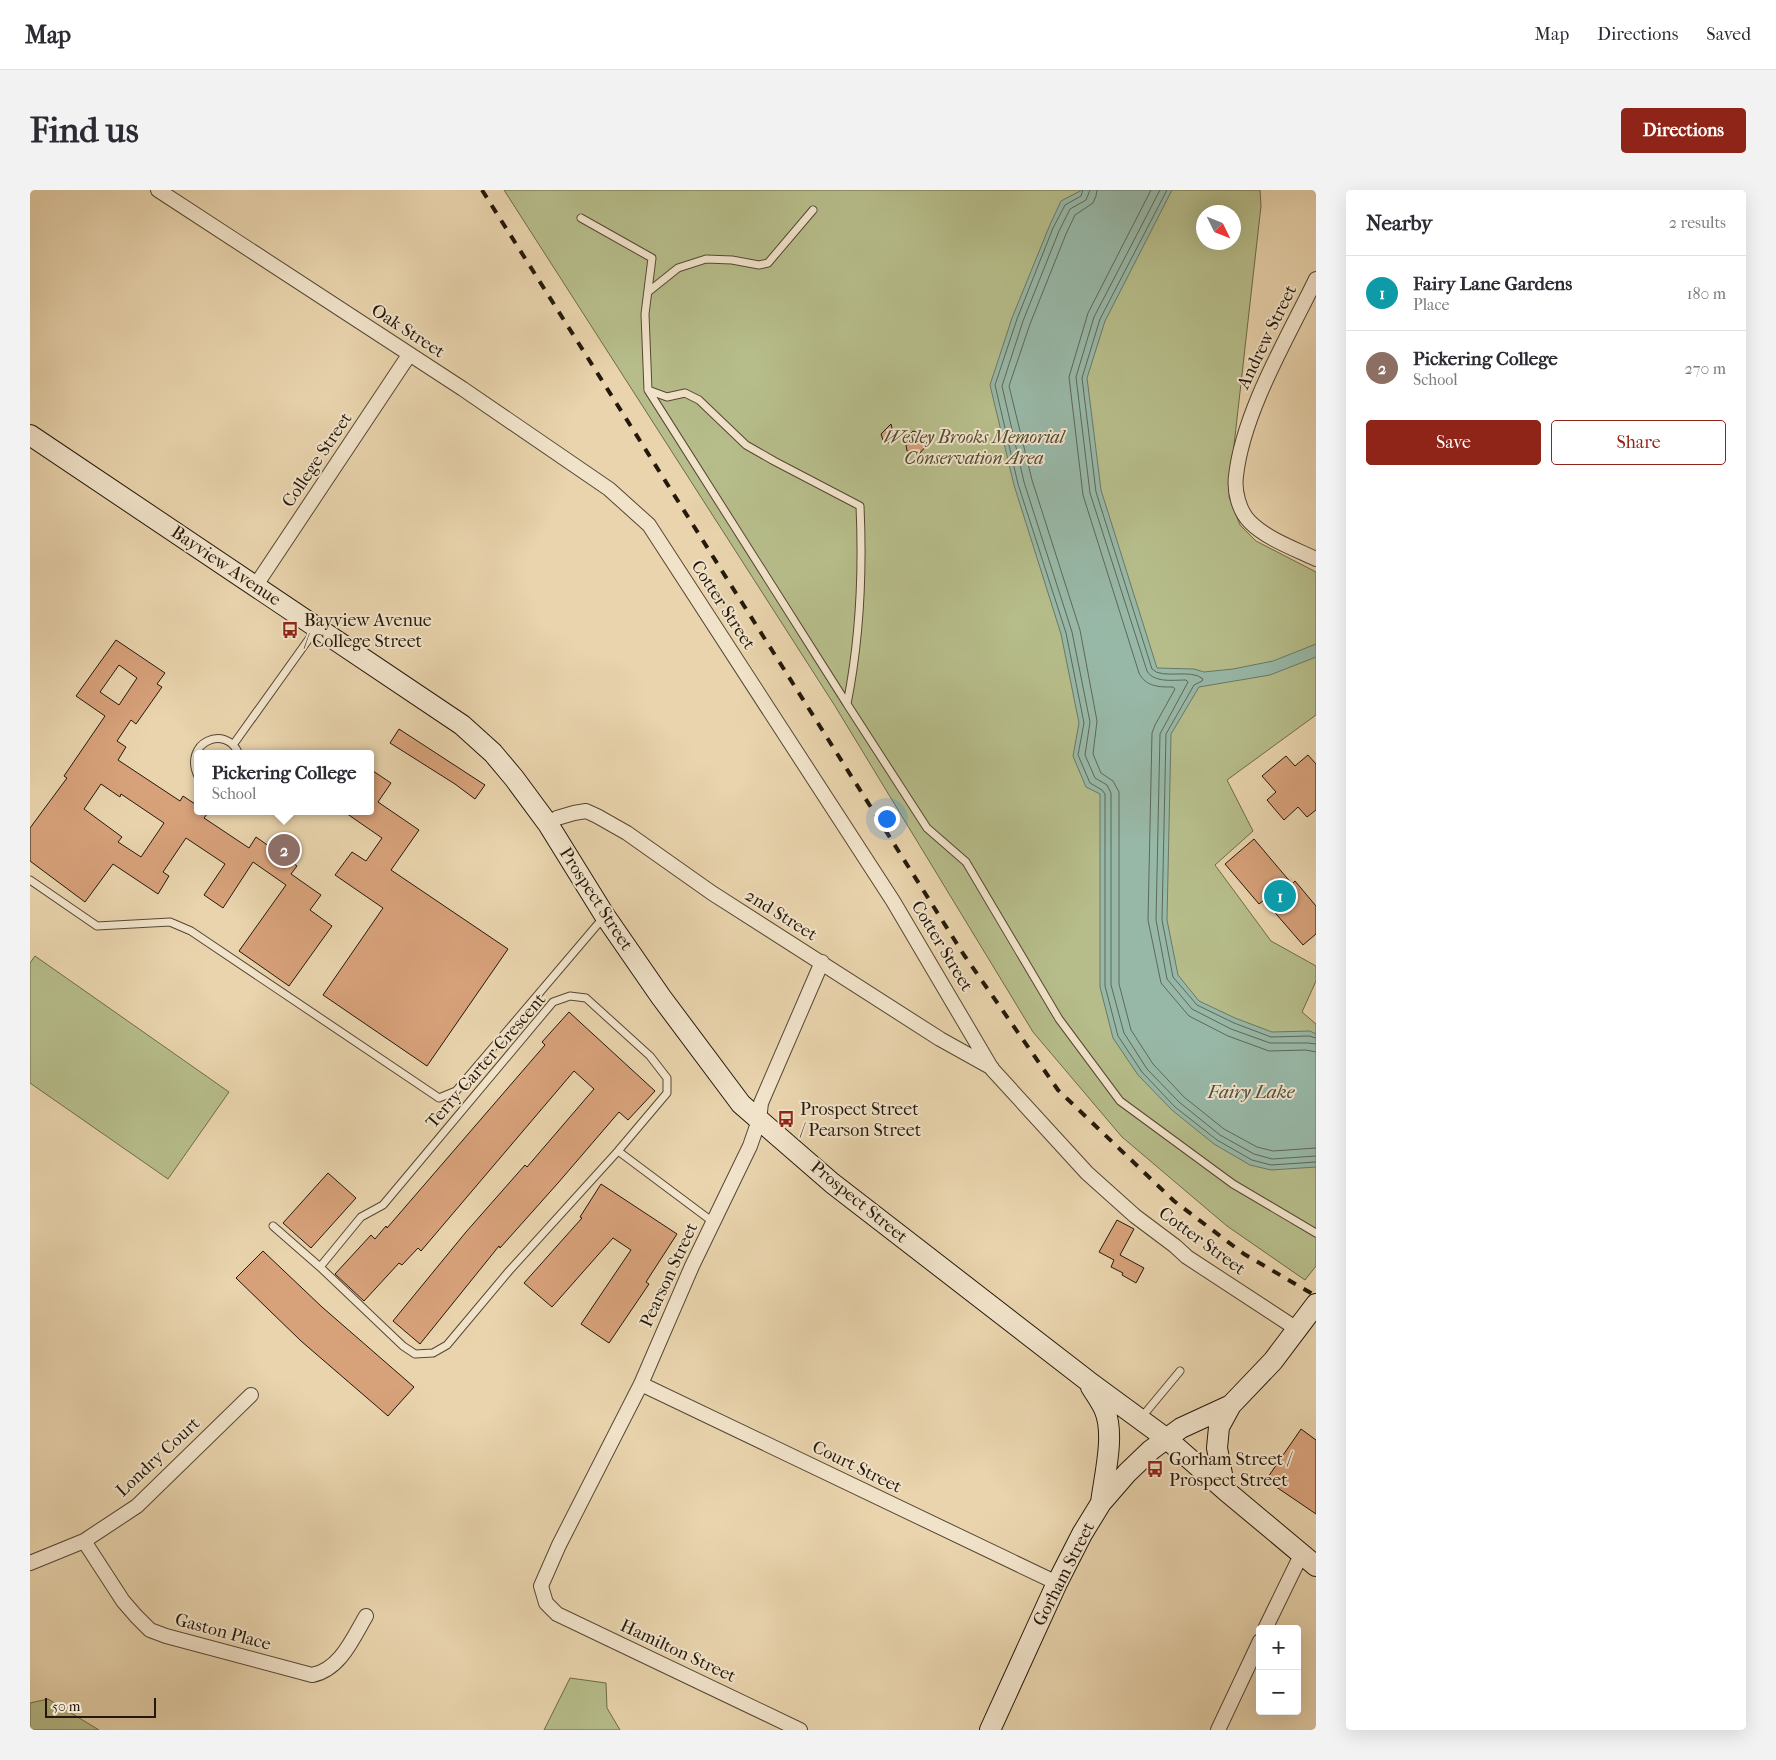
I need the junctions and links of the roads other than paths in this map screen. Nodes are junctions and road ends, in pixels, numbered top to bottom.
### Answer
1 (158, 190) edge
2 (814, 210) dead end
3 (581, 218) dead end
4 (1316, 279) edge
5 (648, 292) junction
6 (409, 355) junction
7 (648, 390) junction
8 (30, 435) edge
9 (633, 509) joint
10 (1316, 559) edge
11 (256, 586) junction
12 (318, 627) junction
13 (847, 704) junction
14 (233, 745) junction
15 (197, 750) edge
16 (236, 750) edge
17 (493, 753) joint
18 (548, 824) junction
19 (30, 880) edge
20 (605, 916) junction
21 (822, 962) junction
22 (992, 1068) junction
23 (759, 1120) junction
24 (618, 1151) junction
25 (714, 1222) junction
26 (273, 1226) dead end
27 (1316, 1233) edge
28 (320, 1267) junction
29 (1316, 1304) edge
30 (1297, 1329) junction
31 (1180, 1371) dead end
32 (1088, 1382) junction
33 (641, 1384) junction
34 (251, 1395) dead end
35 (1231, 1405) junction
36 (1141, 1418) junction
37 (1167, 1439) junction
38 (1225, 1490) junction
39 (1101, 1503) junction
40 (84, 1541) junction
41 (1309, 1560) edge
42 (30, 1563) edge
43 (1057, 1583) junction
44 (545, 1598) joint
45 (366, 1616) dead end
46 (1268, 1625) edge
47 (1256, 1649) edge
48 (800, 1730) edge
49 (990, 1730) edge
50 (1218, 1730) edge

1 - 6 street, Oak Street
2 - 5 lane
3 - 5 lane
4 - 10 street, Andrew Street
5 - 7 lane
6 - 9 street, Oak Street
6 - 11 street, College Street
7 - 13 lane
7 - 13 lane
8 - 11 main road, Bayview Avenue
9 - 22 street, Cotter Street
11 - 12 main road, Bayview Avenue
12 - 14 lane
12 - 17 main road, Bayview Avenue
13 - 27 lane
14 - 15 lane
14 - 16 lane
17 - 18 main road, Prospect Street
18 - 20 main road, Prospect Street
18 - 21 street, 2nd Street
19 - 20 lane
20 - 23 main road, Prospect Street
21 - 22 street, 2nd Street
21 - 23 street, Pearson Street
22 - 30 street, Cotter Street
23 - 25 street, Pearson Street
23 - 32 main road, Prospect Street
24 - 25 lane
24 - 28 lane, Terry Carter Crescent
24 - 28 lane, Terry Carter Crescent
25 - 33 street, Pearson Street
26 - 28 lane, Terry Carter Crescent
29 - 30 main road
30 - 35 main road
31 - 36 lane
32 - 36 main road, Prospect Street
32 - 39 main road
33 - 43 street, Court Street
33 - 44 street, Pearson Street
34 - 40 street, Londry Court
35 - 37 main road, Gorham Street
35 - 38 main road
36 - 37 main road, Prospect Street
37 - 38 main road, Prospect Street
37 - 39 main road, Gorham Street
38 - 41 main road, Prospect Street
39 - 43 main road, Gorham Street
40 - 42 street, Londry Court
40 - 45 street, Gaston Place
41 - 46 street
43 - 49 main road, Gorham Street
44 - 48 street, Hamilton Street
47 - 50 street

